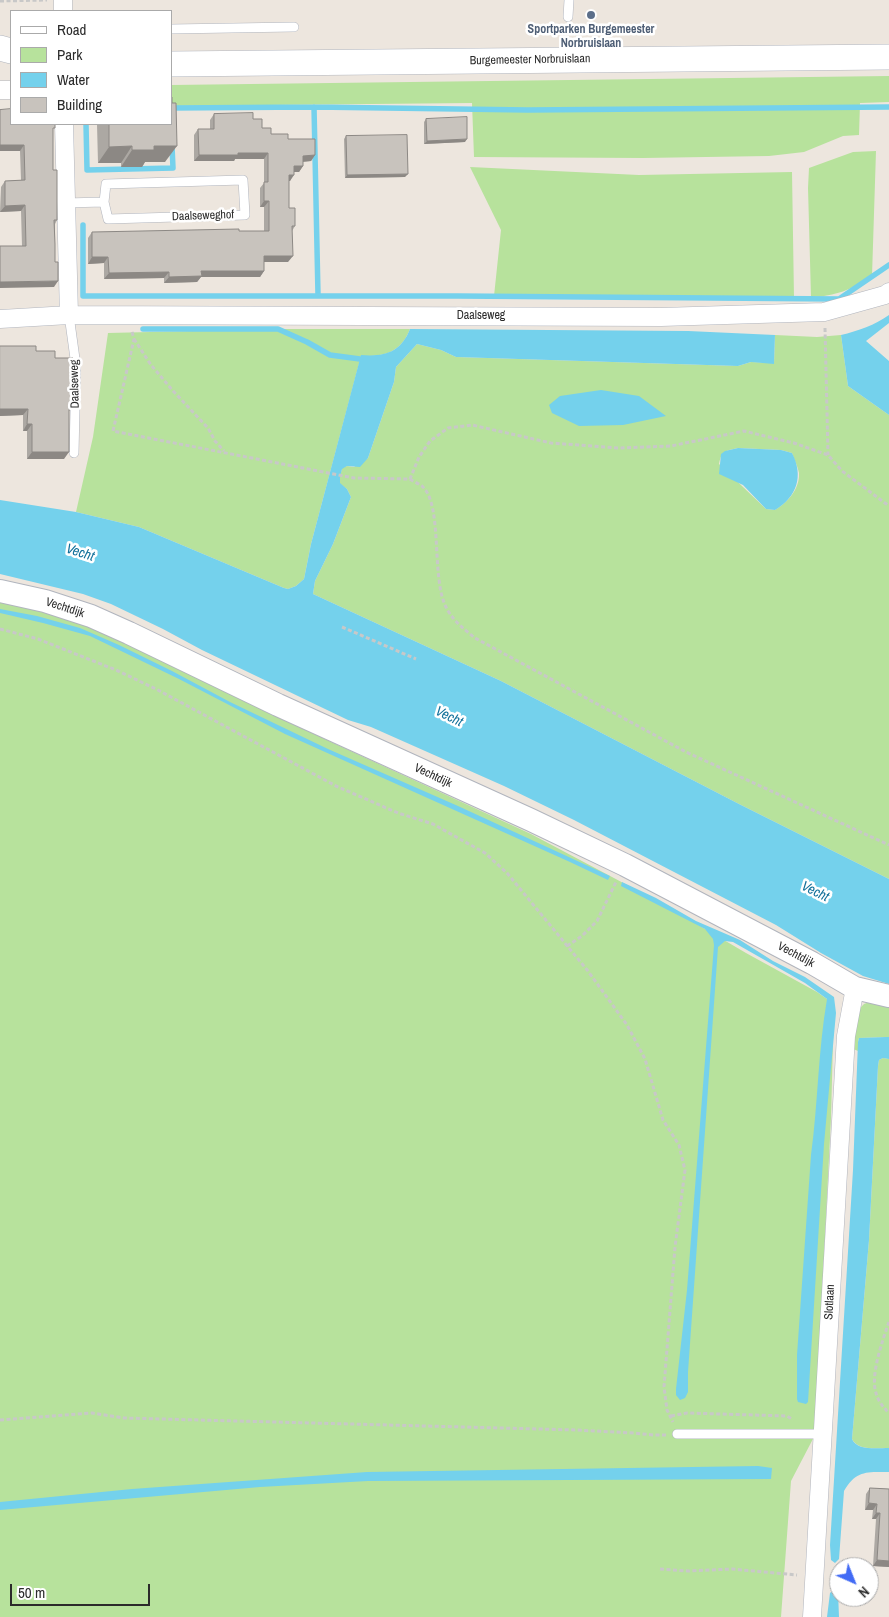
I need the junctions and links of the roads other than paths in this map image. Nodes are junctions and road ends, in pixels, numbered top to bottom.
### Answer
1 (569, 0) edge
2 (568, 17) dead end
3 (294, 27) dead end
4 (172, 28) edge
5 (889, 57) edge
6 (172, 64) edge
7 (64, 125) edge
8 (104, 202) junction
9 (65, 203) junction
10 (889, 292) edge
11 (69, 314) junction
12 (0, 318) edge
13 (74, 453) dead end
14 (0, 591) edge
15 (855, 988) junction
16 (889, 996) edge
17 (677, 1434) road end
18 (814, 1434) junction
19 (812, 1617) edge

1 - 2 lane
3 - 4 lane
5 - 6 main road, Burgemeester Norbruislaan
7 - 9 street
8 - 8 lane, Daalseweghof
8 - 9 lane
9 - 11 street
10 - 11 street, Daalseweg
11 - 12 street, Daalseweg
11 - 13 lane, Daalseweg
14 - 15 street, Vechtdijk
15 - 16 street, Vechtdijk
15 - 18 street, Slotlaan
17 - 18 lane
18 - 19 street, Slotlaan

